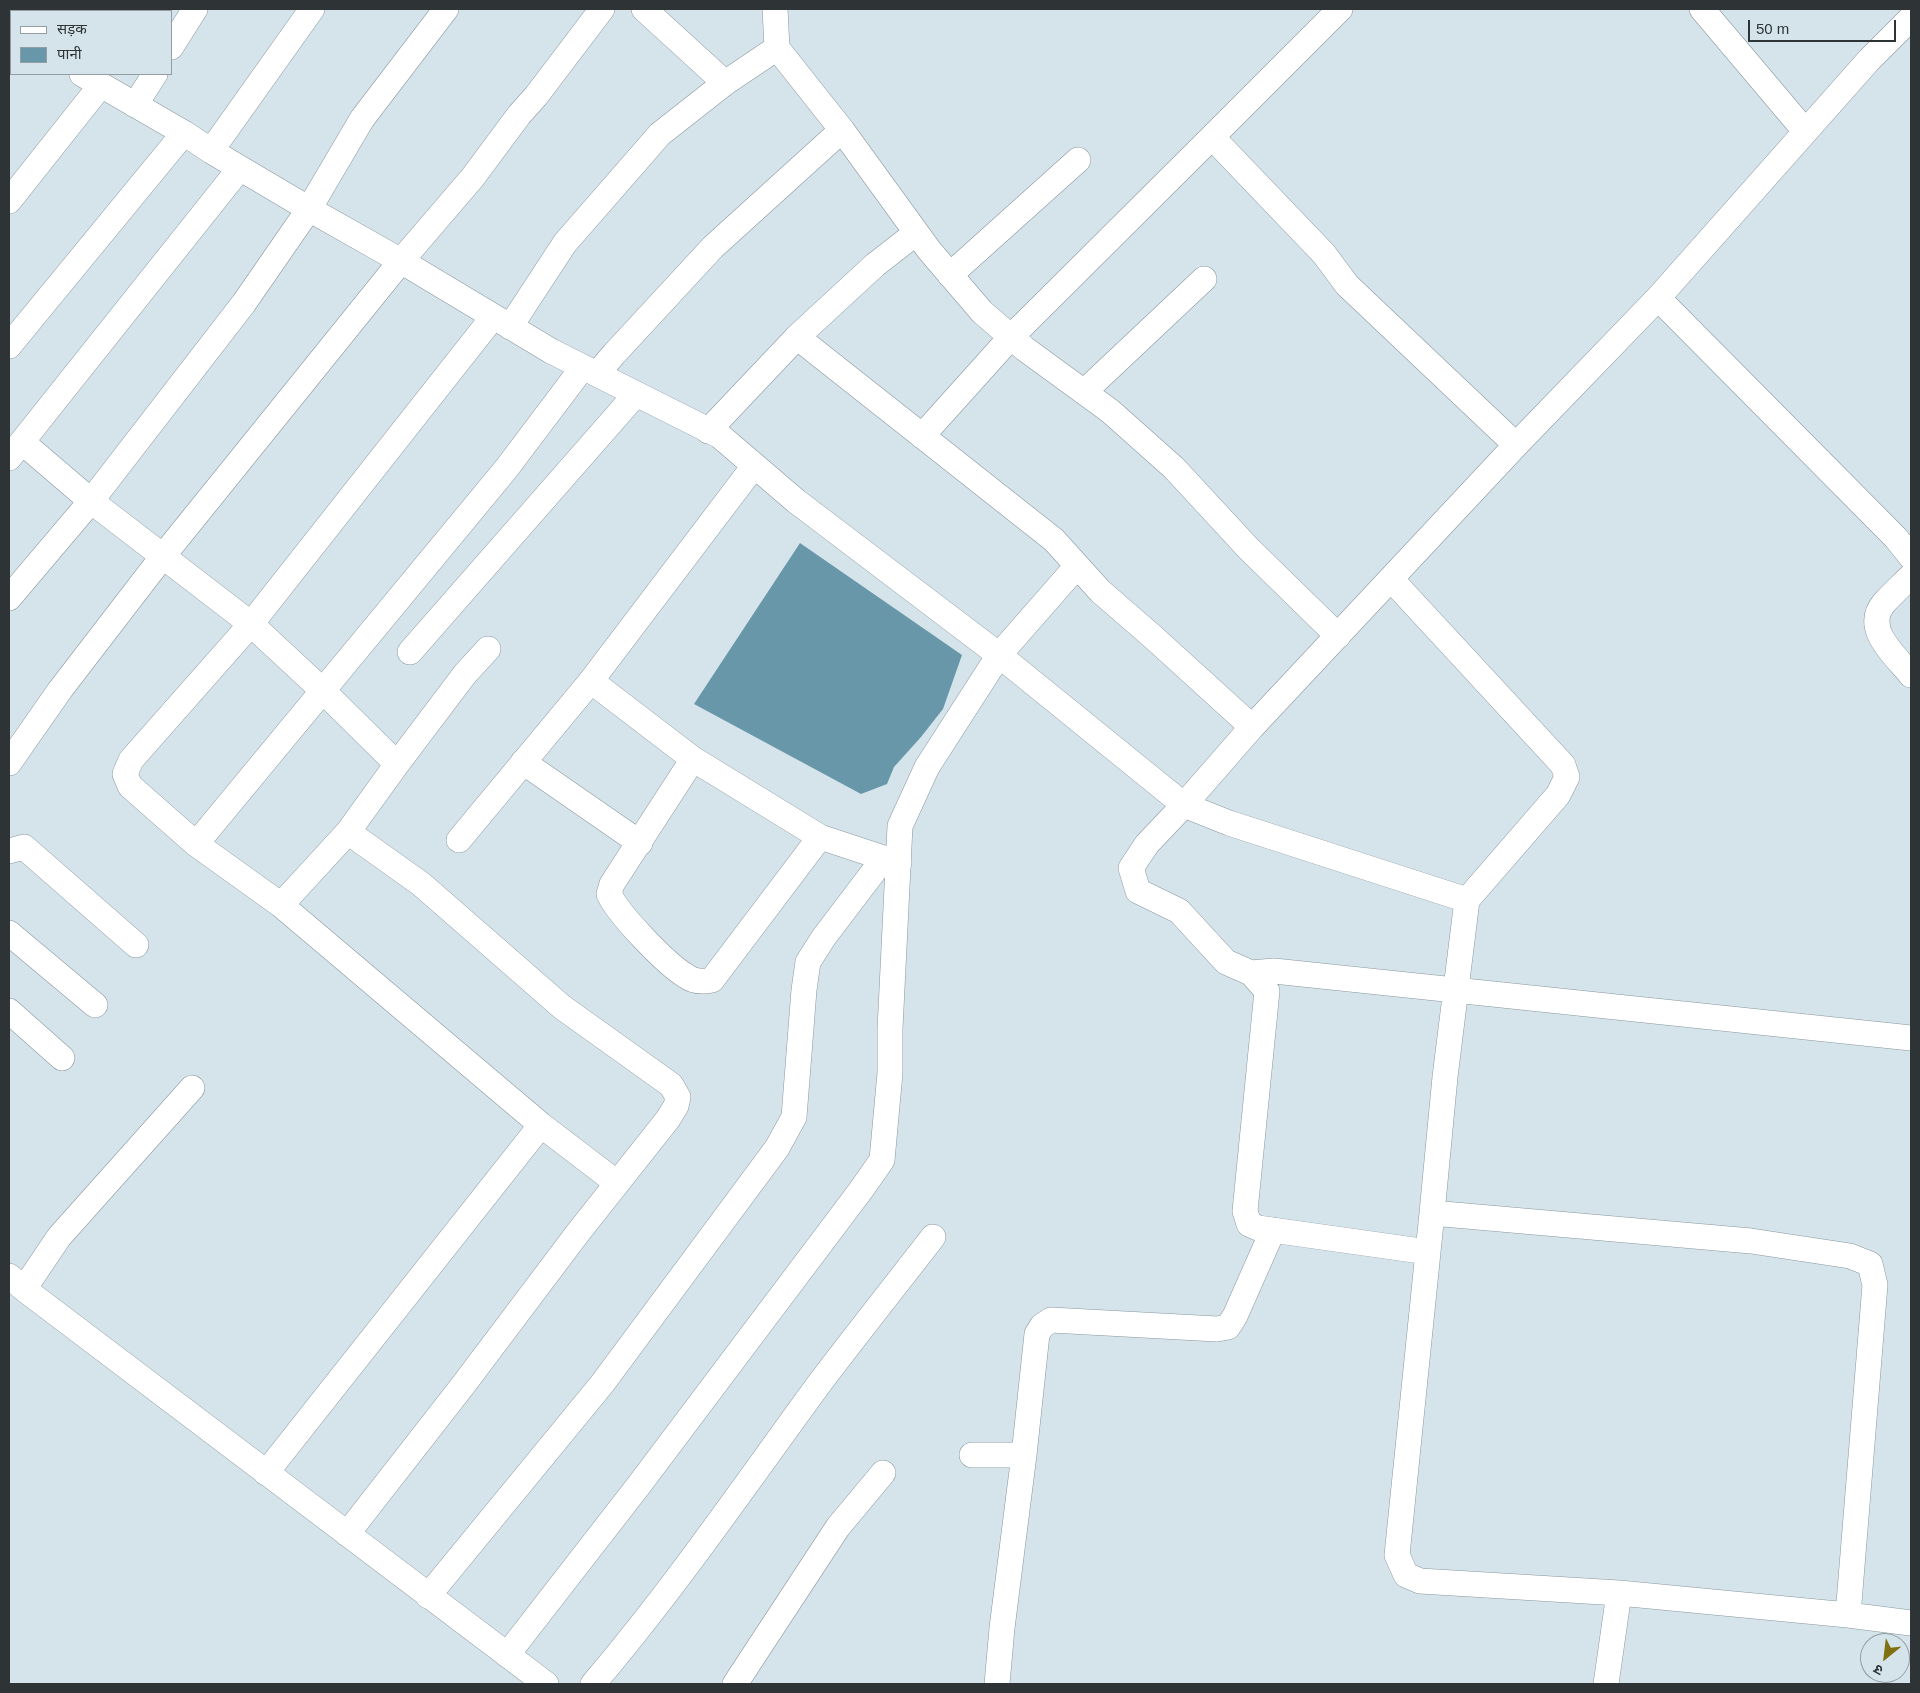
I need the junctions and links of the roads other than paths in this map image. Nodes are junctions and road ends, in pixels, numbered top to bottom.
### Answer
1 (196, 9) edge
2 (312, 9) edge
3 (446, 9) edge
4 (602, 9) edge
5 (644, 9) edge
6 (775, 9) edge
7 (1340, 9) edge
8 (1702, 9) edge
9 (1911, 18) edge
10 (172, 45) edge
11 (777, 48) junction
12 (154, 75) edge
13 (91, 79) edge
14 (725, 83) junction
15 (135, 105) junction
16 (842, 130) junction
17 (1805, 132) junction
18 (184, 133) junction
19 (1212, 137) junction
20 (211, 151) junction
21 (1078, 160) dead end
22 (240, 168) junction
23 (9, 201) edge
24 (308, 209) junction
25 (916, 233) junction
26 (401, 261) junction
27 (950, 274) junction
28 (1204, 279) dead end
29 (1658, 298) junction
30 (501, 322) junction
31 (797, 337) junction
32 (1011, 337) junction
33 (9, 346) edge
34 (590, 371) junction
35 (1084, 392) junction
36 (636, 394) junction
37 (708, 431) junction
38 (922, 436) junction
39 (1516, 445) junction
40 (15, 450) edge
41 (754, 466) junction
42 (91, 501) junction
43 (163, 556) junction
44 (1911, 557) edge
45 (1077, 566) junction
46 (1911, 576) edge
47 (1390, 580) junction
48 (9, 598) edge
49 (250, 624) junction
50 (1338, 636) junction
51 (488, 649) dead end
52 (410, 652) dead end
53 (999, 656) junction
54 (1911, 675) edge
55 (591, 681) junction
56 (322, 690) junction
57 (1252, 727) junction
58 (693, 759) junction
59 (523, 762) junction
60 (9, 763) edge
61 (397, 764) junction
62 (1184, 805) junction
63 (348, 832) junction
64 (820, 837) junction
65 (459, 840) dead end
66 (640, 843) junction
67 (196, 844) junction
68 (9, 851) edge
69 (891, 860) junction
70 (1467, 900) junction
71 (281, 905) junction
72 (9, 933) edge
73 (136, 945) dead end
74 (1251, 973) junction
75 (1456, 990) junction
76 (95, 1005) dead end
77 (9, 1011) edge
78 (1911, 1038) edge
79 (62, 1058) dead end
80 (192, 1088) dead end
81 (541, 1124) junction
82 (617, 1183) junction
83 (1432, 1213) junction
84 (1274, 1230) junction
85 (933, 1237) dead end
86 (1428, 1252) junction
87 (16, 1282) edge
88 (972, 1455) dead end
89 (1024, 1455) junction
90 (883, 1472) dead end
91 (266, 1473) junction
92 (347, 1534) junction
93 (1619, 1593) junction
94 (428, 1596) junction
95 (1848, 1615) junction
96 (1911, 1623) edge
97 (507, 1655) junction
98 (546, 1684) edge
99 (593, 1684) edge
100 (735, 1684) edge
101 (997, 1684) edge
102 (1606, 1684) edge

1 - 10 street
2 - 20 street
3 - 24 street
4 - 26 street
5 - 14 street
6 - 11 street
7 - 19 street
8 - 17 street
9 - 17 street
11 - 14 street
11 - 16 street
12 - 15 street
13 - 15 street
13 - 23 street
14 - 30 street
15 - 18 street
16 - 25 street
16 - 34 street
17 - 29 street
18 - 20 street
18 - 33 street
19 - 32 street
19 - 39 street
20 - 22 street
21 - 27 street
22 - 24 street
22 - 40 street
24 - 26 street
24 - 42 street
25 - 27 street
25 - 31 street
26 - 30 street
26 - 43 street
27 - 32 street
28 - 35 street
29 - 39 street
29 - 44 street
30 - 34 street
30 - 49 street
31 - 37 street
31 - 38 street
32 - 35 street
32 - 38 street
34 - 36 street
34 - 56 street
35 - 50 street
36 - 37 street
36 - 52 street
37 - 41 street
38 - 45 street
39 - 47 street
40 - 42 street
41 - 53 street
41 - 55 street
42 - 43 street
42 - 48 street
43 - 49 street
43 - 60 street
45 - 53 street
45 - 57 street
46 - 54 street
47 - 50 street
47 - 70 street
49 - 56 street
49 - 67 street
50 - 57 street
51 - 61 street
53 - 62 street
53 - 69 street
55 - 58 street
55 - 59 street
56 - 61 street
56 - 67 street
57 - 62 street
58 - 64 street
58 - 66 street
59 - 65 street
59 - 66 street
61 - 63 street
62 - 70 street
62 - 74 street
63 - 71 street
63 - 82 street
64 - 66 street
64 - 69 street
67 - 71 street
68 - 73 street
69 - 94 street
69 - 97 street
70 - 75 street
71 - 81 street
72 - 76 street
74 - 75 street
74 - 84 street
75 - 78 street
75 - 83 street
77 - 79 street
80 - 87 street
81 - 82 street
81 - 91 street
82 - 92 street
83 - 86 street
83 - 95 street
84 - 86 street
84 - 89 street
85 - 99 street
86 - 93 street
87 - 91 street
88 - 89 street
89 - 101 street
90 - 100 street
91 - 92 street
92 - 94 street
93 - 95 street
93 - 102 street
94 - 97 street
95 - 96 street
97 - 98 street

